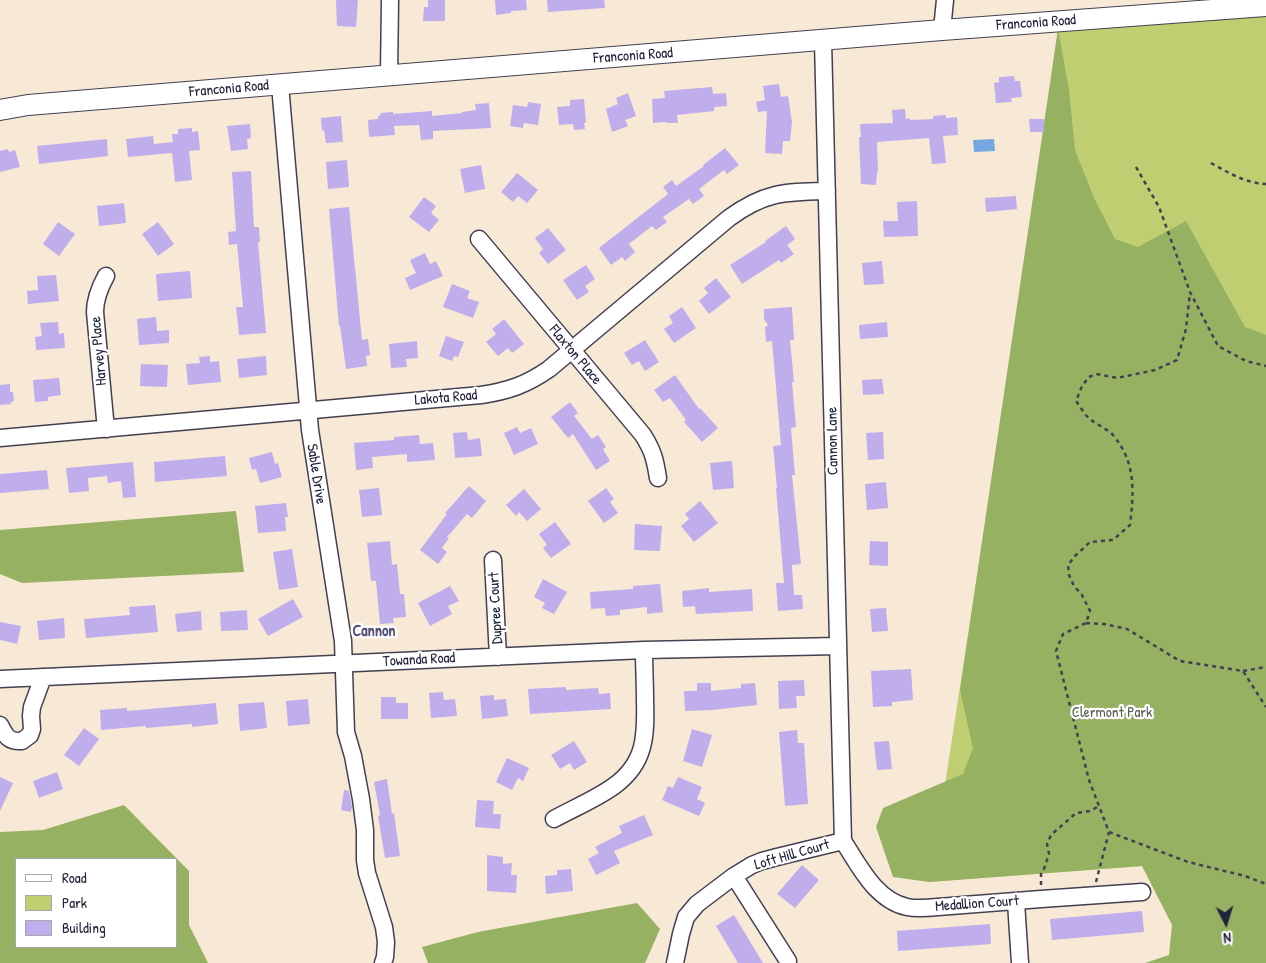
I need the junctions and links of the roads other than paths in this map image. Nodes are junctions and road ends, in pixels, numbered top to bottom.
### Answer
1 (390, 0) edge
2 (945, 0) edge
3 (1266, 6) edge
4 (942, 30) junction
5 (822, 41) junction
6 (389, 76) junction
7 (280, 85) junction
8 (0, 110) edge
9 (826, 192) junction
10 (479, 239) dead end
11 (106, 276) dead end
12 (572, 350) junction
13 (308, 411) junction
14 (107, 428) junction
15 (0, 438) edge
16 (658, 478) dead end
17 (493, 560) dead end
18 (838, 646) junction
19 (644, 650) junction
20 (498, 657) junction
21 (344, 664) junction
22 (43, 678) junction
23 (0, 680) edge
24 (0, 725) edge
25 (554, 819) dead end
26 (843, 841) junction
27 (734, 876) junction
28 (1142, 892) dead end
29 (1016, 902) junction
30 (788, 961) dead end
31 (383, 963) edge
32 (675, 963) edge
33 (1020, 963) edge

1 - 6 street
2 - 4 street
3 - 4 main road, Franconia Road
4 - 5 main road, Franconia Road
5 - 6 main road, Franconia Road
5 - 9 street, Cannon Lane
6 - 7 main road, Franconia Road
7 - 8 main road, Franconia Road
7 - 13 street, Sable Drive
9 - 12 street, Lakota Road
9 - 18 street, Cannon Lane
10 - 12 street, Flaxton Place
11 - 14 street, Harvey Place
12 - 13 street, Lakota Road
12 - 16 street, Flaxton Place
13 - 14 street, Lakota Road
13 - 21 street, Sable Drive
14 - 15 street, Lakota Road
17 - 20 street, Dupree Court
18 - 19 street, Towanda Road
18 - 26 street, Cannon Lane
19 - 20 street, Towanda Road
19 - 25 street
20 - 21 street, Towanda Road
21 - 22 street, Towanda Road
21 - 31 street, Sable Drive
22 - 23 street, Towanda Road
22 - 24 street
26 - 27 street, Loft Hill Court
26 - 29 street, Medallion Court
27 - 30 street
27 - 32 street, Loft Hill Court
28 - 29 street, Medallion Court
29 - 33 street

